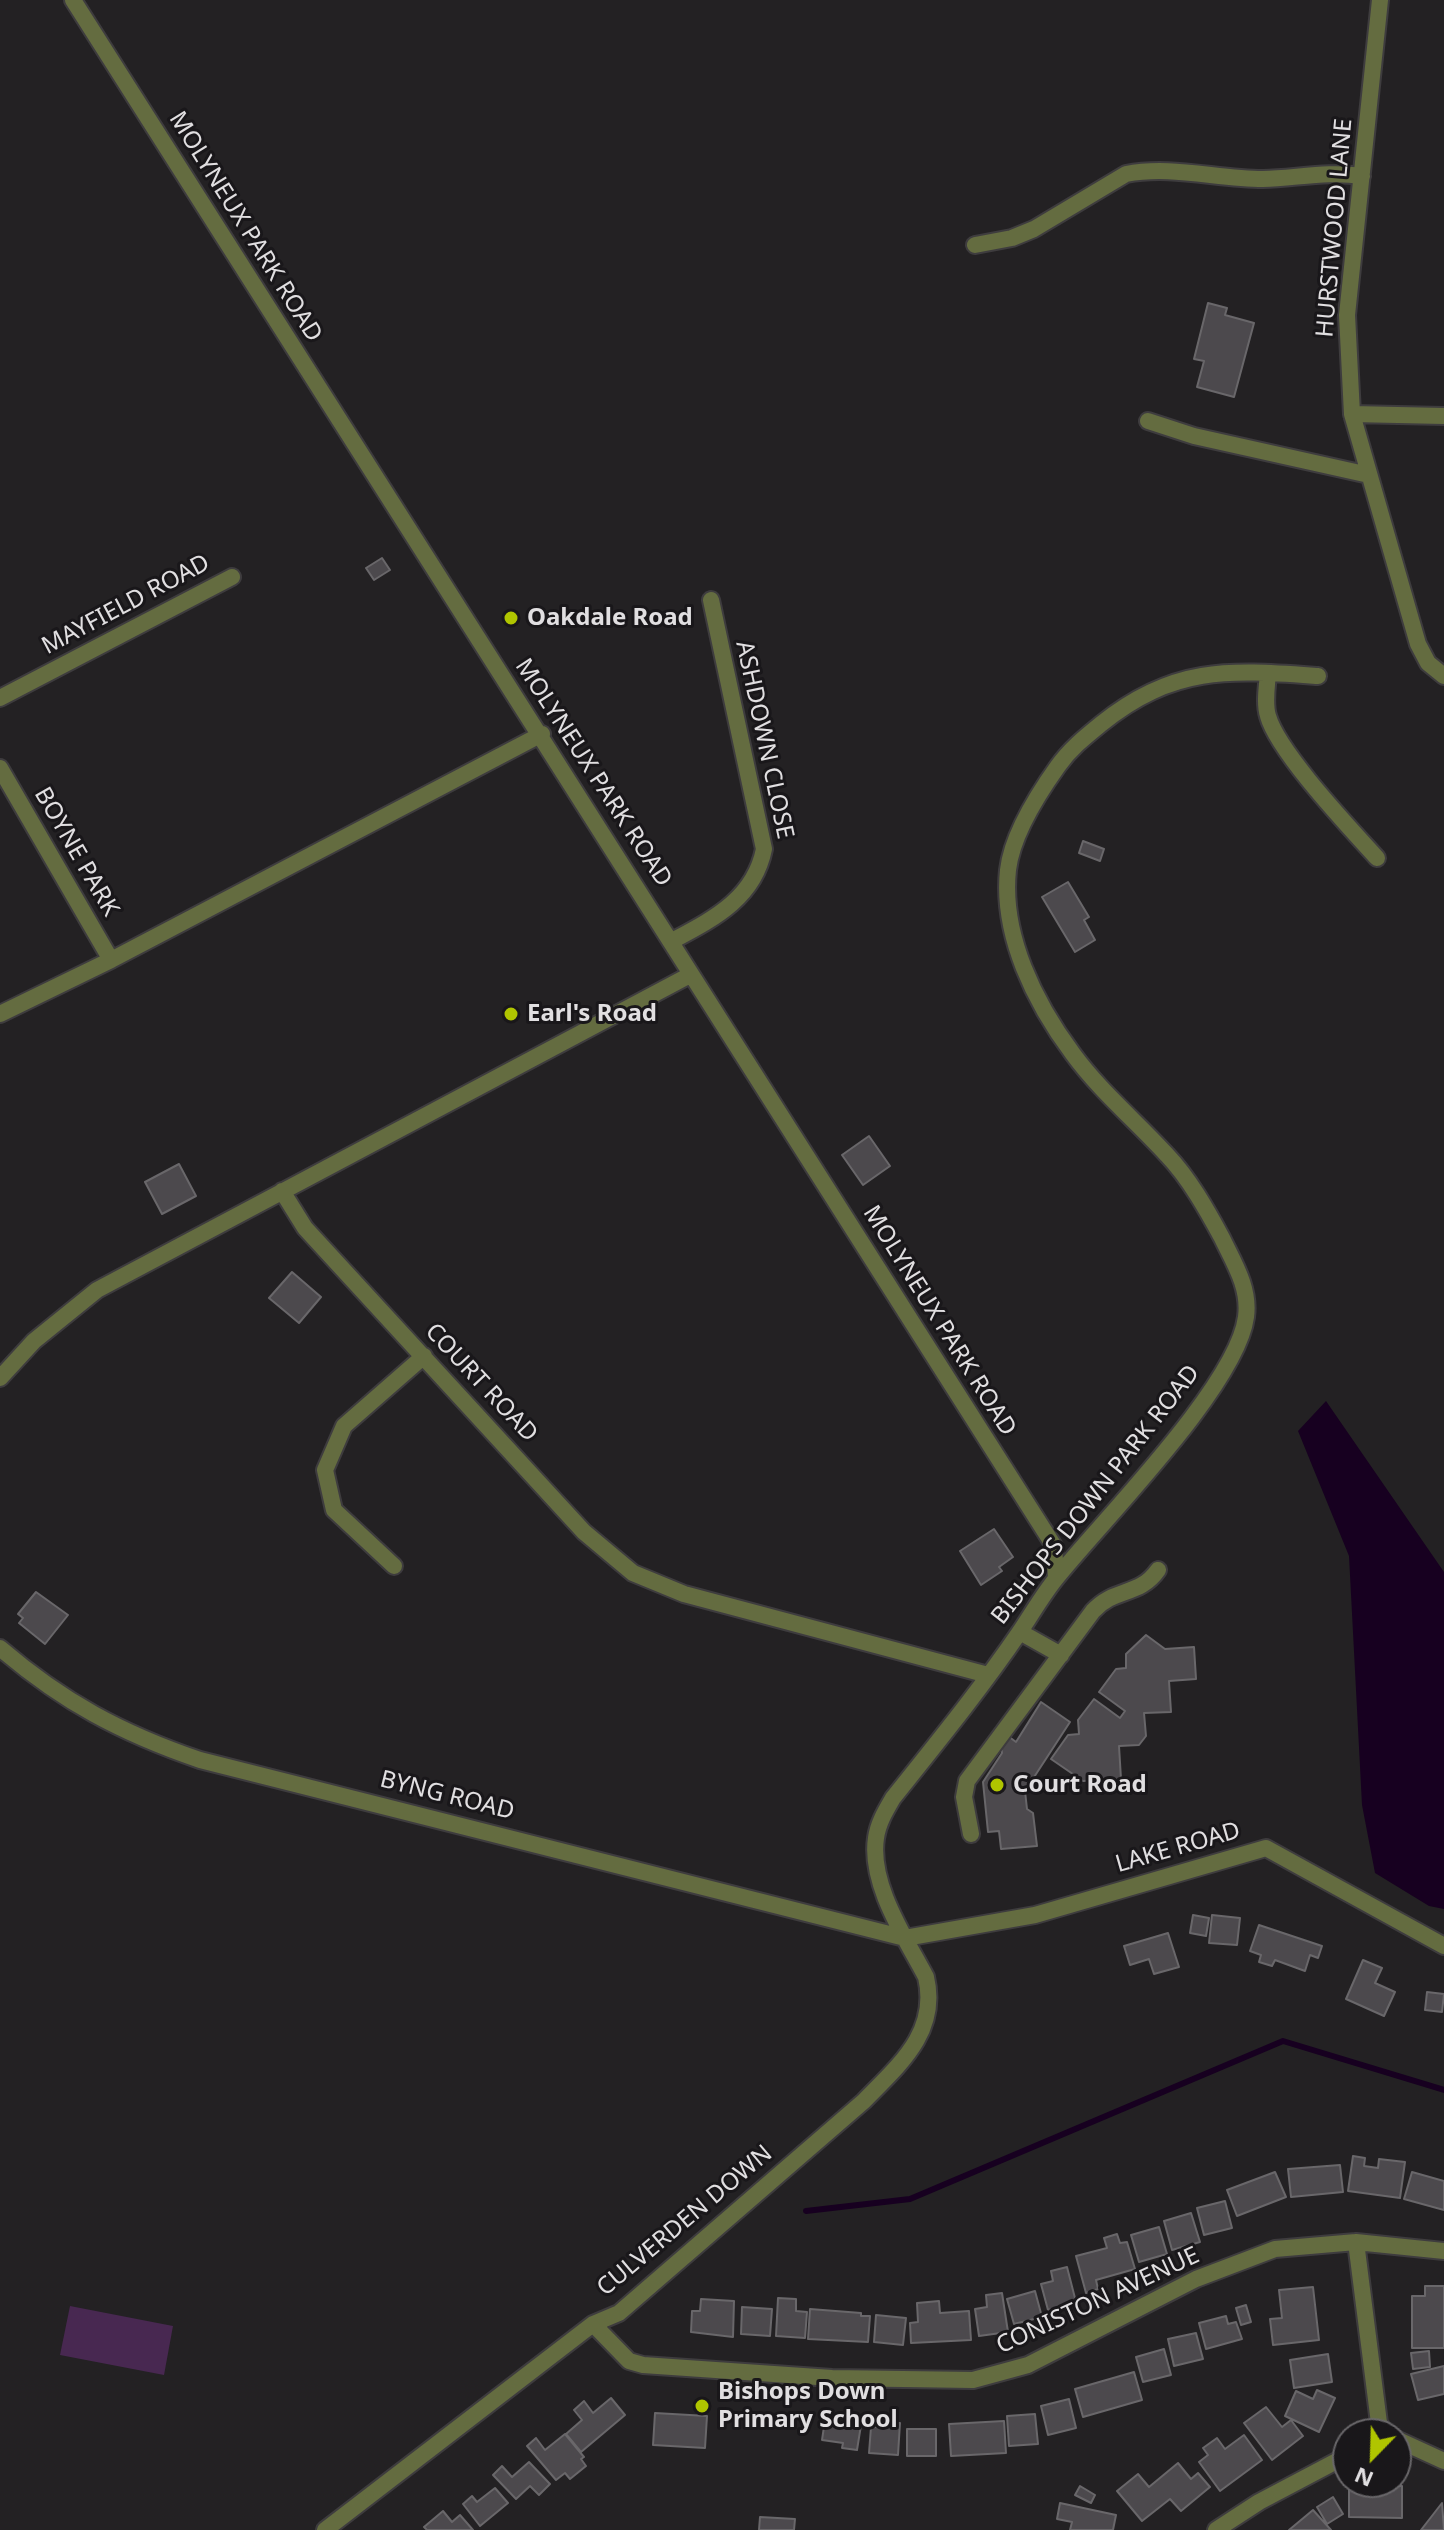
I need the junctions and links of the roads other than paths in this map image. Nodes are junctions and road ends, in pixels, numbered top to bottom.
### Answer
1 (73, 0) edge
2 (1380, 0) edge
3 (1362, 176) junction
4 (975, 245) dead end
5 (1352, 414) junction
6 (1444, 416) edge
7 (1148, 421) dead end
8 (1369, 475) junction
9 (232, 577) dead end
10 (711, 600) dead end
11 (1268, 673) junction
12 (1318, 676) dead end
13 (1444, 676) edge
14 (0, 698) edge
15 (542, 734) junction
16 (0, 768) edge
17 (1377, 858) dead end
18 (672, 941) junction
19 (111, 960) junction
20 (690, 975) junction
21 (0, 1014) edge
22 (282, 1191) junction
23 (424, 1356) junction
24 (0, 1378) edge
25 (394, 1566) dead end
26 (1158, 1570) dead end
27 (1056, 1578) junction
28 (1020, 1632) junction
29 (0, 1648) edge
30 (1061, 1655) junction
31 (988, 1675) junction
32 (971, 1834) dead end
33 (878, 1874) joint
34 (905, 1938) junction
35 (1444, 1946) edge
36 (1356, 2242) junction
37 (1444, 2251) edge
38 (593, 2324) junction
39 (1378, 2418) edge
40 (1412, 2446) edge
41 (1444, 2461) edge
42 (1332, 2463) edge
43 (334, 2527) edge
44 (1216, 2530) edge

1 - 15 street, MOLYNEUX PARK ROAD
2 - 3 street, HURSTWOOD LANE
3 - 4 street
3 - 5 street, HURSTWOOD LANE
5 - 6 street
5 - 8 street, HURSTWOOD LANE
7 - 8 street
8 - 13 street, HURSTWOOD LANE
9 - 14 street, MAYFIELD ROAD
10 - 18 street, ASHDOWN CLOSE
11 - 12 street, BISHOPS DOWN PARK ROAD
11 - 17 street
11 - 27 street, BISHOPS DOWN PARK ROAD
15 - 18 street, MOLYNEUX PARK ROAD
15 - 19 street
16 - 19 street, BOYNE PARK
18 - 20 street, MOLYNEUX PARK ROAD
19 - 21 street
20 - 22 street
20 - 27 street, MOLYNEUX PARK ROAD
22 - 23 street, COURT ROAD
22 - 24 street
23 - 25 street
23 - 31 street, COURT ROAD
26 - 30 street
27 - 28 street, BISHOPS DOWN PARK ROAD
28 - 30 street
28 - 31 street, BISHOPS DOWN PARK ROAD
29 - 34 street, BYNG ROAD
30 - 32 street
31 - 33 street, BISHOPS DOWN PARK ROAD
33 - 34 street, CULVERDEN DOWN
34 - 35 street, LAKE ROAD
34 - 38 street, CULVERDEN DOWN
36 - 37 street, CONISTON AVENUE
36 - 38 street, CONISTON AVENUE
36 - 39 street
38 - 43 street, CULVERDEN DOWN
40 - 41 street
42 - 44 street

